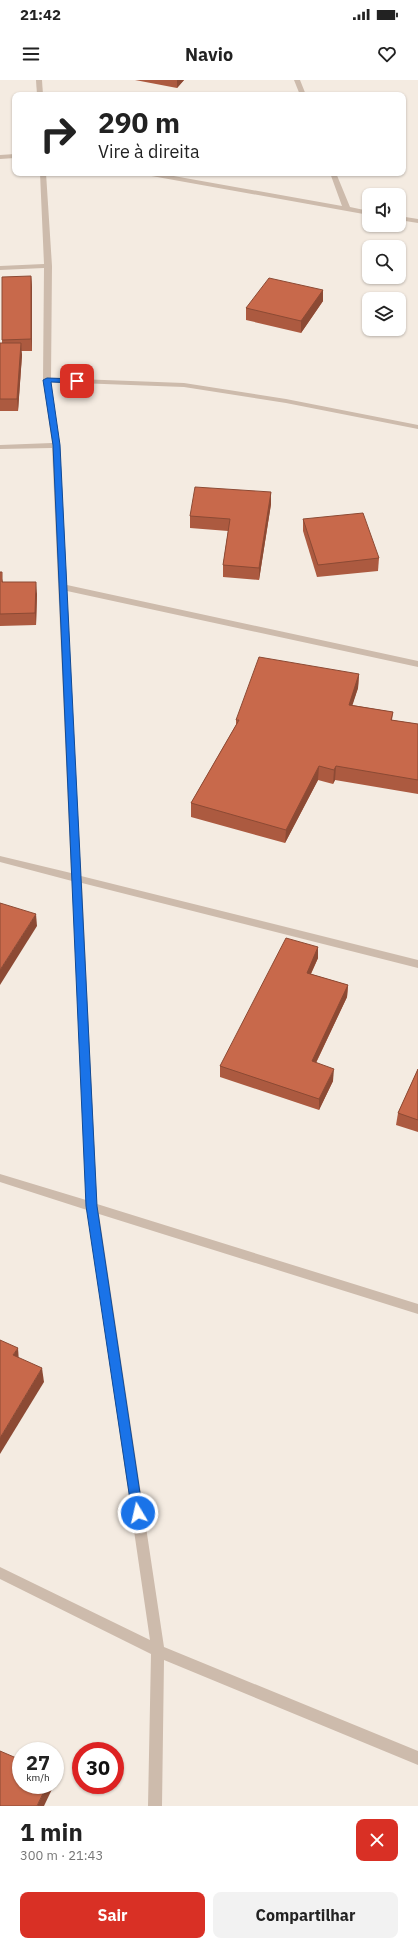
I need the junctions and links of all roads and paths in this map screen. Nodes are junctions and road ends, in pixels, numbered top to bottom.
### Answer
1 (39, 80) edge
2 (297, 80) edge
3 (40, 92) edge
4 (302, 92) edge
5 (12, 156) edge
6 (0, 157) edge
7 (44, 176) edge
8 (163, 176) edge
9 (334, 176) edge
10 (347, 209) junction
11 (362, 212) edge
12 (406, 219) edge
13 (418, 221) edge
14 (48, 266) junction
15 (0, 268) edge
16 (47, 380) junction
17 (418, 427) edge
18 (56, 445) junction
19 (0, 447) edge
20 (63, 587) junction
21 (418, 664) edge
22 (0, 859) edge
23 (77, 879) junction
24 (418, 964) edge
25 (0, 1178) edge
26 (92, 1206) junction
27 (418, 1309) edge
28 (0, 1573) edge
29 (158, 1651) junction
30 (418, 1758) edge
31 (155, 1806) edge

1 - 3 street
2 - 4 street
5 - 6 street
7 - 14 street
8 - 10 street
9 - 10 street
10 - 11 street
12 - 13 street
14 - 15 street
14 - 16 street
16 - 17 street
16 - 18 street
18 - 19 street
18 - 20 street
20 - 21 street
20 - 23 street
22 - 23 street
23 - 24 street
23 - 26 street
25 - 26 street
26 - 27 street
26 - 29 street
28 - 29 street
29 - 30 street
29 - 31 street

